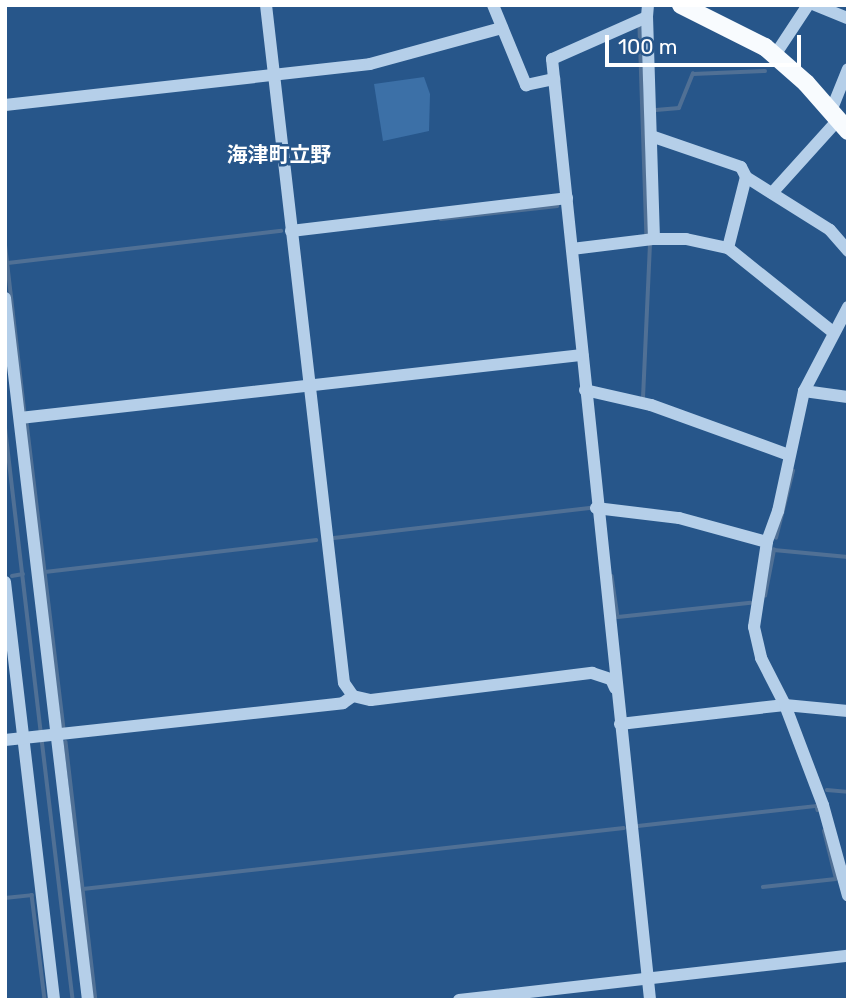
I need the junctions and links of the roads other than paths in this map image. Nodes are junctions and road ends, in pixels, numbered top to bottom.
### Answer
1 (266, 5) edge
2 (493, 5) edge
3 (808, 5) edge
4 (815, 5) edge
5 (686, 6) edge
6 (647, 11) edge
7 (848, 18) edge
8 (502, 28) junction
9 (775, 55) junction
10 (848, 69) edge
11 (273, 75) junction
12 (554, 79) junction
13 (5, 105) edge
14 (839, 121) edge
15 (651, 136) junction
16 (746, 177) junction
17 (772, 194) junction
18 (567, 198) junction
19 (291, 231) junction
20 (654, 239) junction
21 (728, 248) junction
22 (572, 249) junction
23 (848, 251) edge
24 (5, 298) edge
25 (848, 307) edge
26 (833, 332) junction
27 (582, 355) junction
28 (309, 386) junction
29 (585, 390) junction
30 (804, 391) junction
31 (848, 397) edge
32 (20, 418) junction
33 (789, 455) junction
34 (596, 508) junction
35 (767, 542) junction
36 (5, 582) edge
37 (615, 689) junction
38 (353, 696) junction
39 (785, 705) junction
40 (848, 711) edge
41 (620, 724) junction
42 (55, 734) junction
43 (27, 737) junction
44 (5, 740) edge
45 (844, 868) edge
46 (848, 896) edge
47 (848, 956) edge
48 (648, 978) junction
49 (54, 1000) edge
50 (88, 1000) edge
51 (459, 1000) edge
52 (650, 1000) edge

1 - 11 street
2 - 8 street
3 - 9 street
4 - 7 street
5 - 9 main road
6 - 12 street
6 - 15 street
8 - 11 street
8 - 12 street
9 - 14 main road
10 - 14 street
11 - 13 street
11 - 19 street
12 - 18 street
14 - 17 street
15 - 16 street
15 - 20 street
16 - 17 street
16 - 21 street
17 - 23 street
18 - 19 street
18 - 22 street
19 - 28 street
20 - 21 street
20 - 22 street
21 - 26 street
22 - 27 street
24 - 32 street
25 - 26 street
26 - 30 street
27 - 28 street
27 - 29 street
28 - 32 street
28 - 38 street
29 - 33 street
29 - 34 street
30 - 31 street
30 - 33 street
32 - 42 street
33 - 35 street
34 - 35 street
34 - 37 street
35 - 39 street
36 - 43 street
37 - 38 street
37 - 41 street
38 - 42 street
39 - 40 street
39 - 41 street
39 - 45 street
41 - 48 street
42 - 43 street
42 - 50 street
43 - 44 street
43 - 49 street
45 - 46 street
47 - 48 street
48 - 51 street
48 - 52 street

